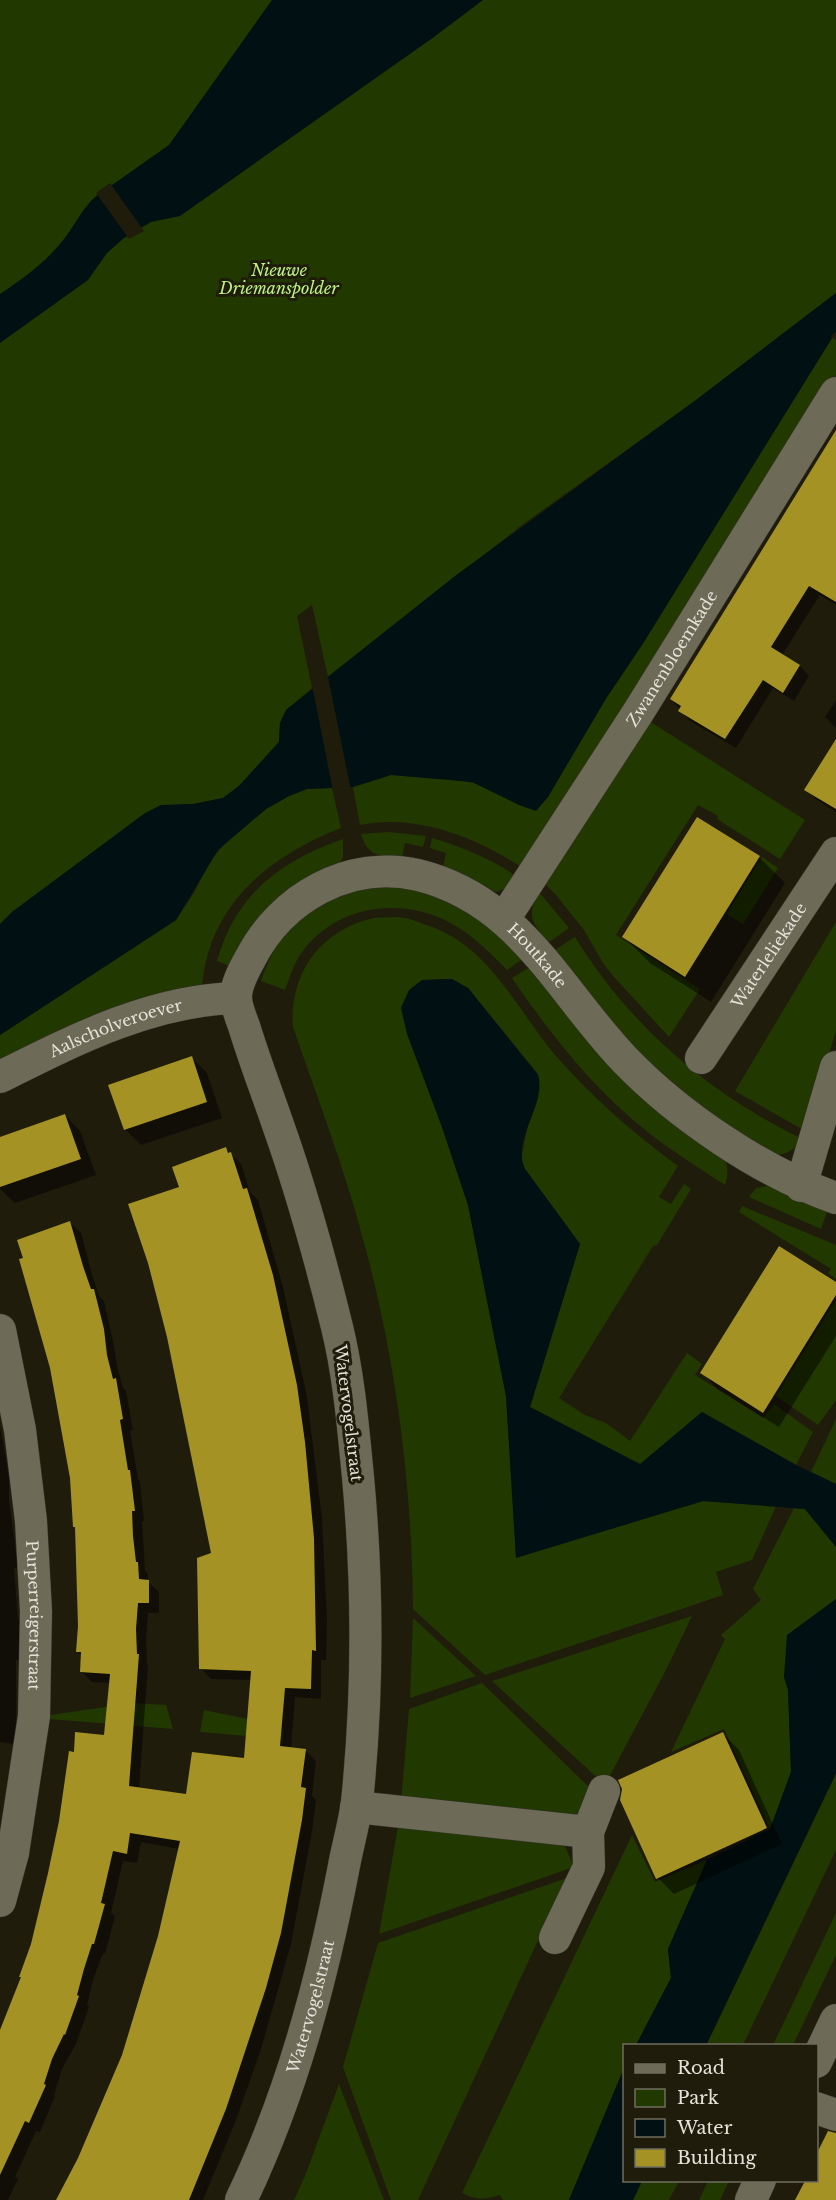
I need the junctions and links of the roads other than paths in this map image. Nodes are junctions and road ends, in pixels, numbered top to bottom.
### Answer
1 (836, 393) edge
2 (836, 853) edge
3 (504, 919) junction
4 (236, 998) junction
5 (701, 1058) dead end
6 (836, 1067) edge
7 (0, 1077) edge
8 (801, 1186) junction
9 (836, 1198) edge
10 (0, 1330) edge
11 (604, 1791) dead end
12 (356, 1807) junction
13 (588, 1832) junction
14 (0, 1901) edge
15 (555, 1938) dead end
16 (836, 2020) edge
17 (818, 2058) edge
18 (818, 2109) edge
19 (836, 2115) edge
20 (760, 2182) edge
21 (241, 2200) edge
22 (751, 2200) edge

1 - 3 street, Zwanenbloemkade
2 - 5 street, Waterleliekade
3 - 4 street, Houtkade
3 - 8 street, Houtkade
4 - 7 street, Aalscholveroever
4 - 12 street, Watervogelstraat
6 - 8 street
8 - 9 street, Houtkade
10 - 14 street, Purperreigerstraat
11 - 13 street
12 - 13 street
12 - 21 street, Watervogelstraat
13 - 15 street
16 - 17 street
18 - 19 street
20 - 22 street

